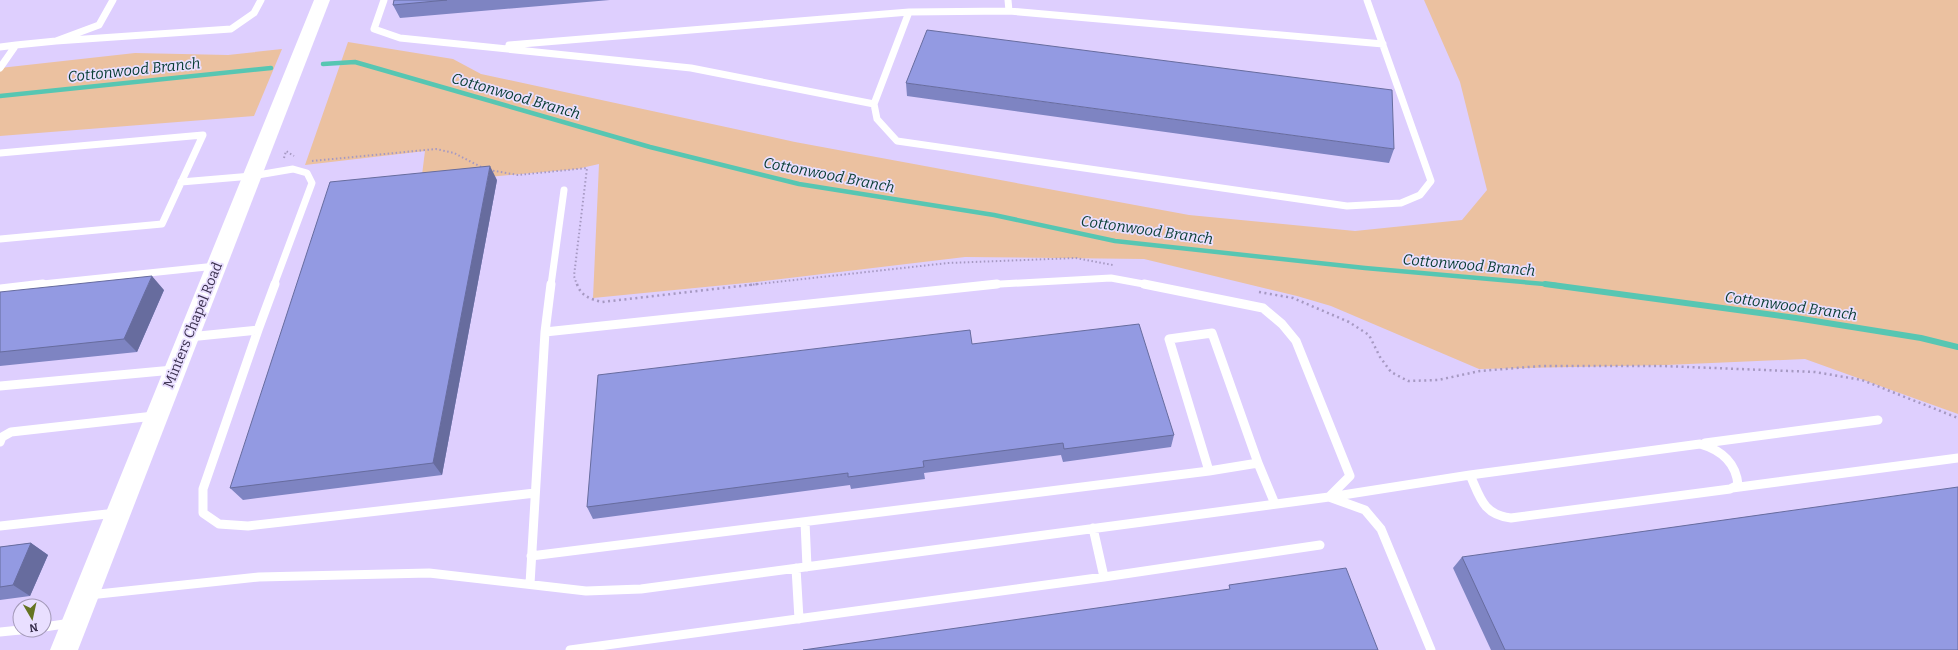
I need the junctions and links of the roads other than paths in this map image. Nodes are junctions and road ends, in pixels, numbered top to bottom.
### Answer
1 (113, 0) edge
2 (261, 0) edge
3 (322, 0) edge
4 (384, 0) edge
5 (1008, 0) edge
6 (1367, 0) edge
7 (1009, 11) junction
8 (909, 12) junction
9 (56, 41) junction
10 (1383, 44) junction
11 (16, 45) junction
12 (489, 46) junction
13 (0, 47) edge
14 (0, 68) edge
15 (874, 104) junction
16 (0, 153) edge
17 (252, 176) junction
18 (181, 182) junction
19 (564, 190) dead end
20 (0, 239) edge
21 (217, 266) junction
22 (0, 289) edge
23 (258, 330) junction
24 (545, 332) junction
25 (188, 337) junction
26 (176, 370) junction
27 (0, 386) edge
28 (158, 415) junction
29 (1878, 420) dead end
30 (0, 442) edge
31 (1700, 444) junction
32 (1958, 458) edge
33 (1258, 463) junction
34 (1209, 471) junction
35 (1470, 475) junction
36 (1730, 489) junction
37 (535, 493) junction
38 (1329, 497) junction
39 (1275, 504) junction
40 (119, 513) junction
41 (804, 522) junction
42 (0, 526) edge
43 (1093, 528) junction
44 (1320, 545) dead end
45 (531, 556) junction
46 (807, 566) junction
47 (796, 568) junction
48 (1104, 577) junction
49 (530, 584) junction
50 (86, 596) junction
51 (799, 619) junction
52 (75, 622) junction
53 (52, 625) edge
54 (12, 631) edge
55 (0, 632) edge
56 (64, 650) edge
57 (570, 650) edge
58 (1432, 650) edge

1 - 9 lane
2 - 9 lane
3 - 17 street, Minters Chapel Road
4 - 12 lane
5 - 7 lane
6 - 10 lane
7 - 8 lane
7 - 10 lane
8 - 12 lane
8 - 15 lane
9 - 11 lane
10 - 15 lane
11 - 13 lane
11 - 14 lane
12 - 15 lane
16 - 18 lane
17 - 18 lane
17 - 21 street, Minters Chapel Road
17 - 23 lane
18 - 20 lane
19 - 24 lane
21 - 22 lane
21 - 25 street, Minters Chapel Road
23 - 25 lane
23 - 37 lane
24 - 37 lane
24 - 38 lane
25 - 26 street, Minters Chapel Road
26 - 27 lane
26 - 28 street, Minters Chapel Road
28 - 30 lane
28 - 40 street, Minters Chapel Road
29 - 31 lane
31 - 35 lane
31 - 36 lane
32 - 36 lane
33 - 34 lane
33 - 34 lane
33 - 39 lane
34 - 41 lane
35 - 36 lane
35 - 38 lane
37 - 45 lane
38 - 39 lane
38 - 58 lane
39 - 43 lane
40 - 42 lane
40 - 50 street, Minters Chapel Road
41 - 45 lane
41 - 46 lane
43 - 46 lane
43 - 48 lane
44 - 48 lane
45 - 49 lane
46 - 47 lane
47 - 49 lane
47 - 51 lane
48 - 51 lane
49 - 50 lane
50 - 52 street, Minters Chapel Road
51 - 57 lane
52 - 53 lane
52 - 56 street, Minters Chapel Road
54 - 55 lane

